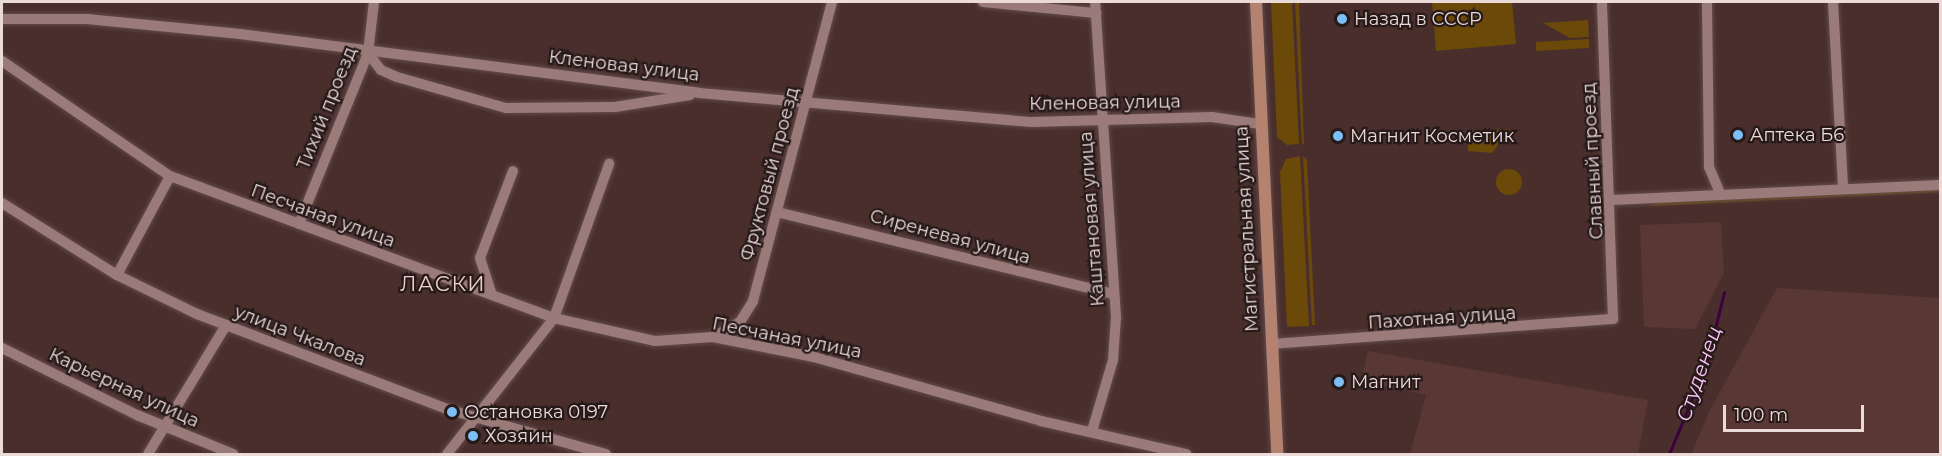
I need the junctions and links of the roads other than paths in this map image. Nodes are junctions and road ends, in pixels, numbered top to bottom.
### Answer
1 (374, 2) edge
2 (832, 2) edge
3 (983, 2) edge
4 (1095, 2) edge
5 (1256, 2) edge
6 (1602, 2) edge
7 (1707, 2) edge
8 (1833, 2) edge
9 (1096, 13) junction
10 (2, 19) edge
11 (368, 53) junction
12 (2, 61) edge
13 (699, 93) junction
14 (807, 101) junction
15 (1101, 122) junction
16 (1260, 124) junction
17 (609, 164) dead end
18 (513, 171) dead end
19 (170, 176) junction
20 (1941, 185) edge
21 (1843, 189) junction
22 (1721, 195) junction
23 (1611, 200) junction
24 (2, 203) edge
25 (777, 212) junction
26 (299, 224) junction
27 (117, 275) junction
28 (1114, 294) junction
29 (492, 295) junction
30 (554, 318) junction
31 (1613, 319) joint
32 (226, 325) junction
33 (713, 336) junction
34 (1271, 344) junction
35 (2, 348) edge
36 (472, 416) junction
37 (166, 426) junction
38 (1092, 430) junction
39 (148, 454) edge
40 (233, 454) edge
41 (447, 454) edge
42 (606, 454) edge
43 (1186, 454) edge
44 (1277, 454) edge

1 - 11 street, Тихий проезд
2 - 14 street, Фруктовый проезд
3 - 9 street
4 - 9 street, Каштановая улица
5 - 16 main road, Магистральная улица
6 - 23 street, Славный проезд
7 - 22 street
8 - 21 street
9 - 15 street, Каштановая улица
10 - 11 street, Кленовая улица
11 - 13 street, Кленовая улица
11 - 13 street
11 - 26 street, Тихий проезд
12 - 19 street, Песчаная улица
13 - 14 street, Кленовая улица
14 - 15 street, Кленовая улица
14 - 25 street, Фруктовый проезд
15 - 16 street, Кленовая улица
15 - 28 street, Каштановая улица
16 - 34 main road, Магистральная улица
17 - 30 street
18 - 29 street
19 - 26 street, Песчаная улица
19 - 27 street
20 - 21 street
21 - 22 street
22 - 23 street
23 - 31 street, Славный проезд
24 - 27 street, улица Чкалова
25 - 28 street, Сиреневая улица
25 - 33 street, Фруктовый проезд
26 - 29 street, Песчаная улица
27 - 32 street, улица Чкалова
28 - 38 street, Каштановая улица
29 - 30 street, Песчаная улица
30 - 33 street, Песчаная улица
30 - 36 street
31 - 34 street, Пахотная улица
32 - 36 street, улица Чкалова
32 - 37 street
33 - 38 street, Песчаная улица
34 - 44 main road, Магистральная улица
35 - 37 street, Карьерная улица
36 - 41 street
36 - 42 street, улица Чкалова
37 - 39 street
37 - 40 street, Карьерная улица
38 - 43 street, Песчаная улица

